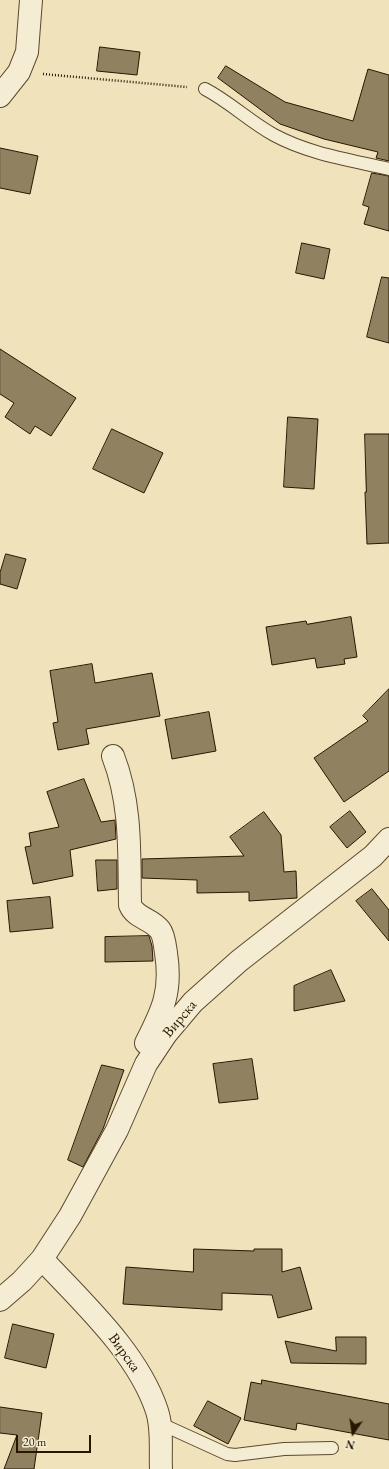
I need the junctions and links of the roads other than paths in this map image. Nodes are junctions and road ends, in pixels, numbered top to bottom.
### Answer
1 (31, 0) edge
2 (205, 89) road end
3 (0, 96) edge
4 (389, 169) edge
5 (113, 756) dead end
6 (389, 839) edge
7 (146, 1064) junction
8 (42, 1259) junction
9 (0, 1300) edge
10 (159, 1423) junction
11 (332, 1448) dead end
12 (161, 1469) edge

1 - 3 street
2 - 4 lane
5 - 7 street
6 - 7 street, Вирска
7 - 8 street, Вирска
8 - 9 street, Вирска
8 - 10 street, Вирска
10 - 11 lane
10 - 12 street, Вирска

